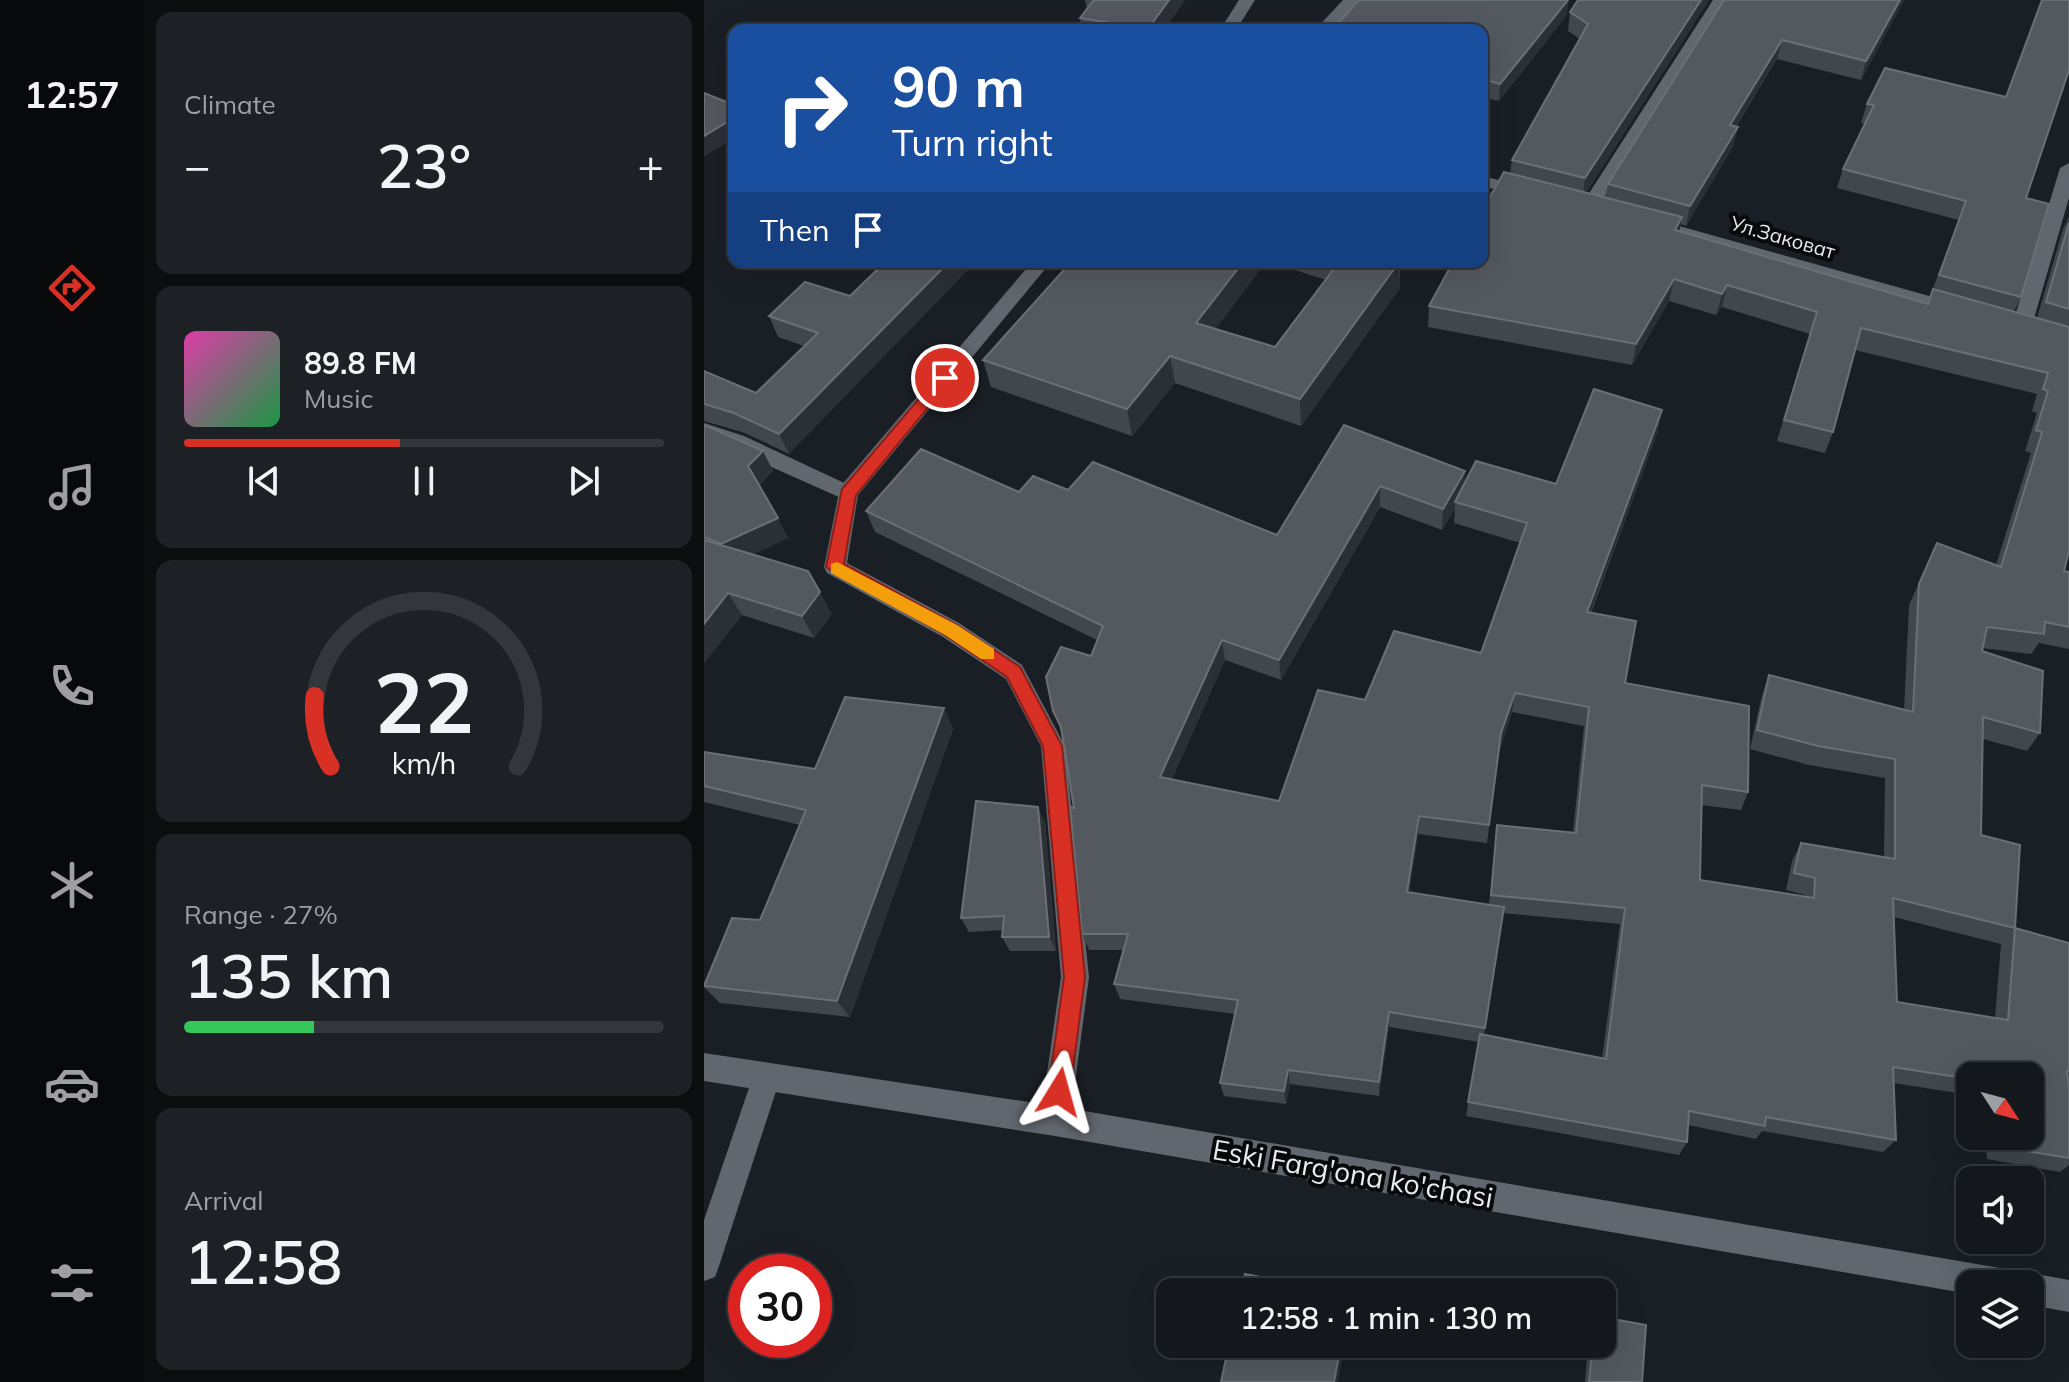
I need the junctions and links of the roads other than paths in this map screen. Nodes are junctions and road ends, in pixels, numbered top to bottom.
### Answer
1 (1247, 0) edge
2 (1352, 0) edge
3 (1721, 0) edge
4 (1232, 24) edge
5 (1329, 24) edge
6 (2069, 168) edge
7 (1488, 183) edge
8 (1543, 197) edge
9 (1588, 209) edge
10 (1630, 219) edge
11 (1037, 268) edge
12 (1975, 316) edge
13 (2045, 336) edge
14 (704, 430) edge
15 (848, 493) junction
16 (704, 1067) edge
17 (766, 1079) junction
18 (1055, 1121) junction
19 (704, 1266) edge
20 (1956, 1276) edge
21 (2044, 1292) edge
22 (2069, 1296) edge

1 - 4 street
2 - 5 street
3 - 9 street
6 - 13 street
7 - 8 street
10 - 12 street, Ул.Заковат
11 - 15 street
14 - 15 lane
15 - 18 street
16 - 17 street, Eski Farg'ona ko'chasi
17 - 18 street, Eski Farg'ona ko'chasi
17 - 19 street
18 - 20 street, Eski Farg'ona ko'chasi
21 - 22 street

